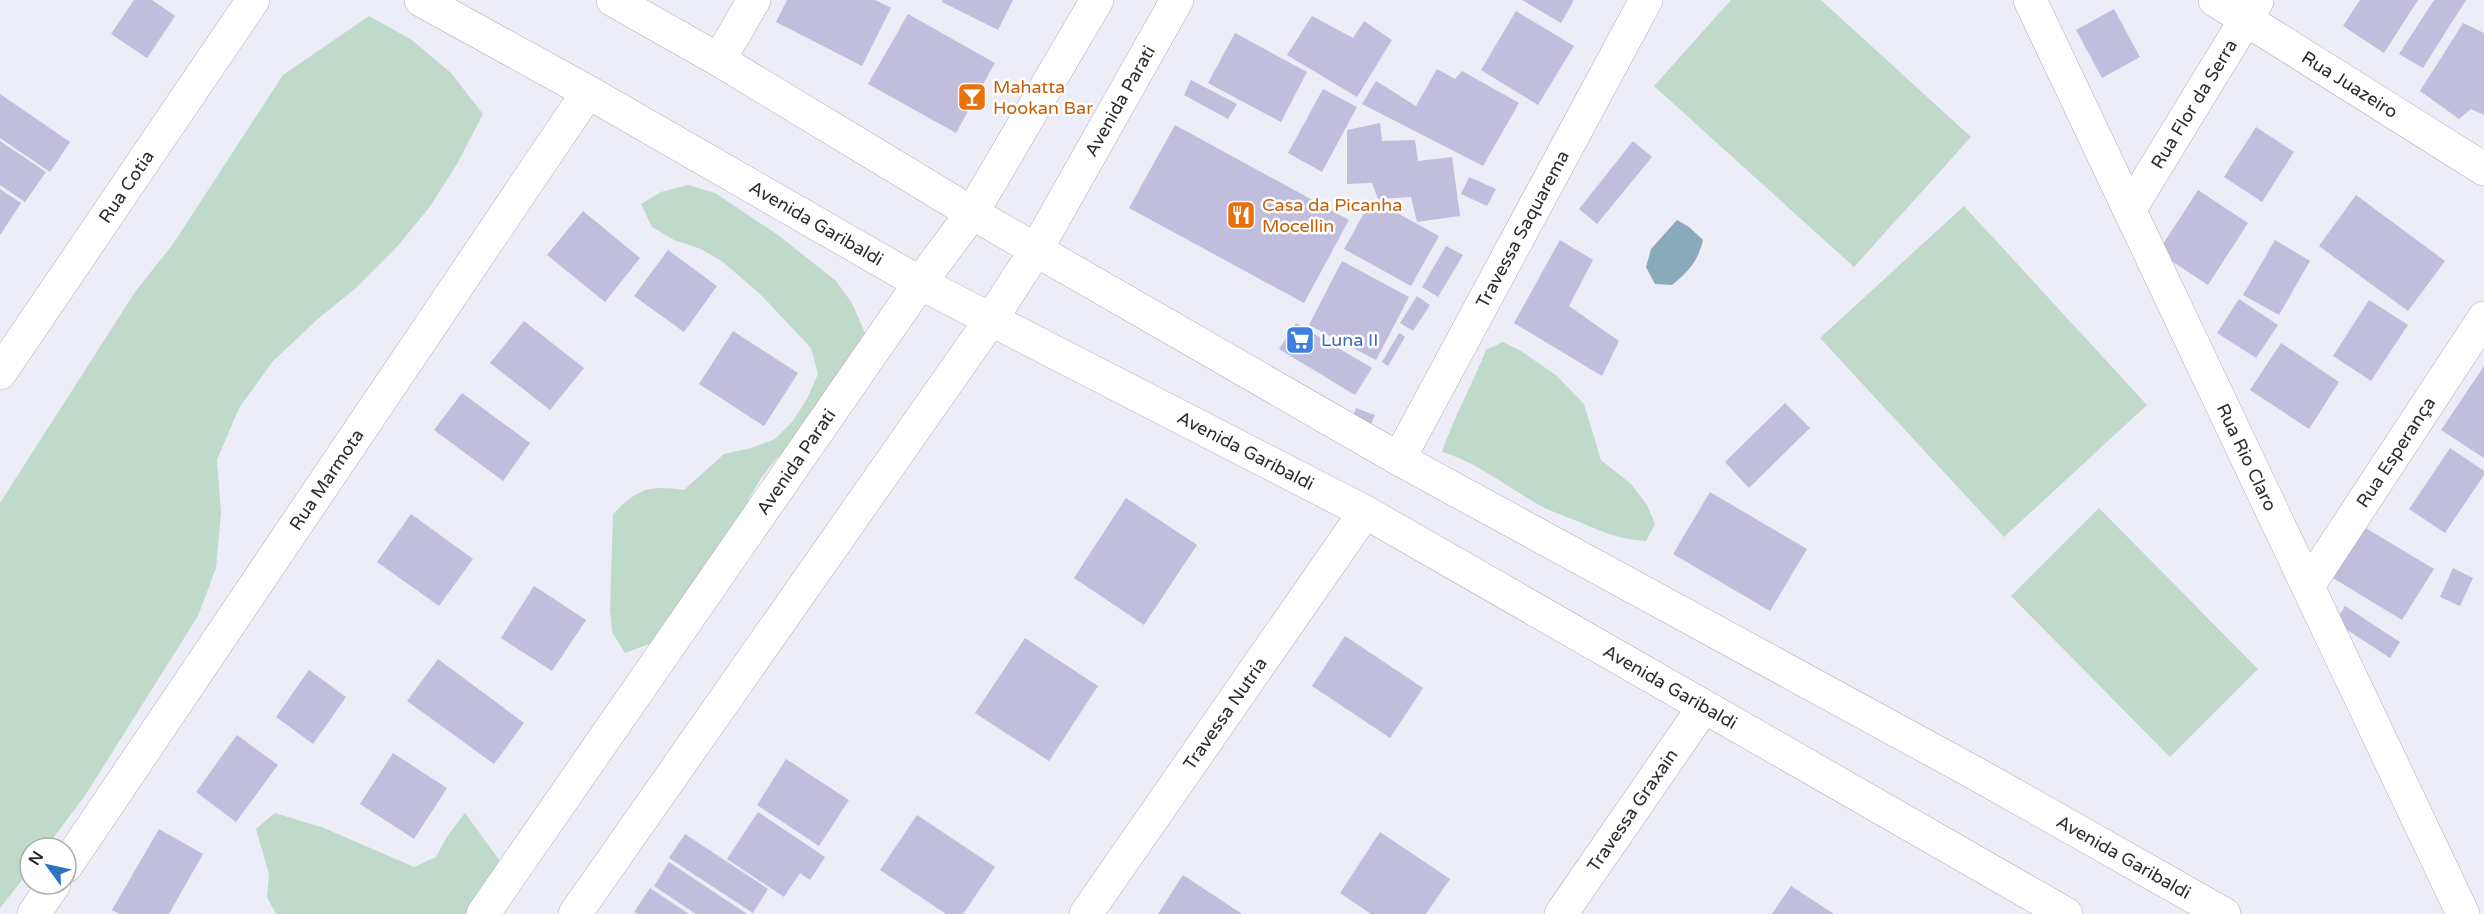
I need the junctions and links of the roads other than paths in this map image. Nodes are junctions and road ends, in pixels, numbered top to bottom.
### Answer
1 (253, 0) edge
2 (421, 0) edge
3 (614, 0) edge
4 (754, 0) edge
5 (1097, 0) edge
6 (1177, 0) edge
7 (1646, 0) edge
8 (2030, 0) edge
9 (2215, 0) edge
10 (2252, 9) edge
11 (719, 60) junction
12 (588, 92) junction
13 (2484, 169) edge
14 (2130, 209) junction
15 (972, 213) junction
16 (1036, 250) junction
17 (920, 283) junction
18 (992, 318) junction
19 (2484, 318) edge
20 (0, 373) edge
21 (1399, 459) junction
22 (1365, 512) junction
23 (2308, 586) junction
24 (1703, 708) junction
25 (78, 848) edge
26 (46, 896) edge
27 (2054, 911) edge
28 (34, 914) edge
29 (483, 914) edge
30 (575, 914) edge
31 (1086, 914) edge
32 (1562, 914) edge
33 (2224, 914) edge
34 (2463, 914) edge

1 - 20 street, Rua Cotia
2 - 12 street, Avenida Garibaldi
3 - 11 street, Avenida Garibaldi
4 - 11 street
5 - 15 street, Avenida Parati
6 - 16 street, Avenida Parati
7 - 21 street, Travessa Saquarema
8 - 14 street, Rua Rio Claro
9 - 10 street, Rua Juazeiro
10 - 13 street, Rua Juazeiro
10 - 14 street, Rua Flor da Serra
11 - 15 street, Avenida Garibaldi
12 - 17 street, Avenida Garibaldi
12 - 25 street, Rua Marmota
14 - 23 street, Rua Rio Claro
15 - 16 street, Avenida Garibaldi
15 - 17 street, Avenida Parati
16 - 18 street, Avenida Parati
16 - 21 street, Avenida Garibaldi
17 - 18 street, Avenida Garibaldi
17 - 29 street, Avenida Parati
18 - 22 street, Avenida Garibaldi
18 - 30 street, Avenida Parati
19 - 23 street, Rua Esperança
21 - 33 street, Avenida Garibaldi
22 - 24 street, Avenida Garibaldi
22 - 31 street, Travessa Nutria
23 - 34 street, Rua Rio Claro
24 - 27 street, Avenida Garibaldi
24 - 32 street, Travessa Graxain
26 - 28 street

